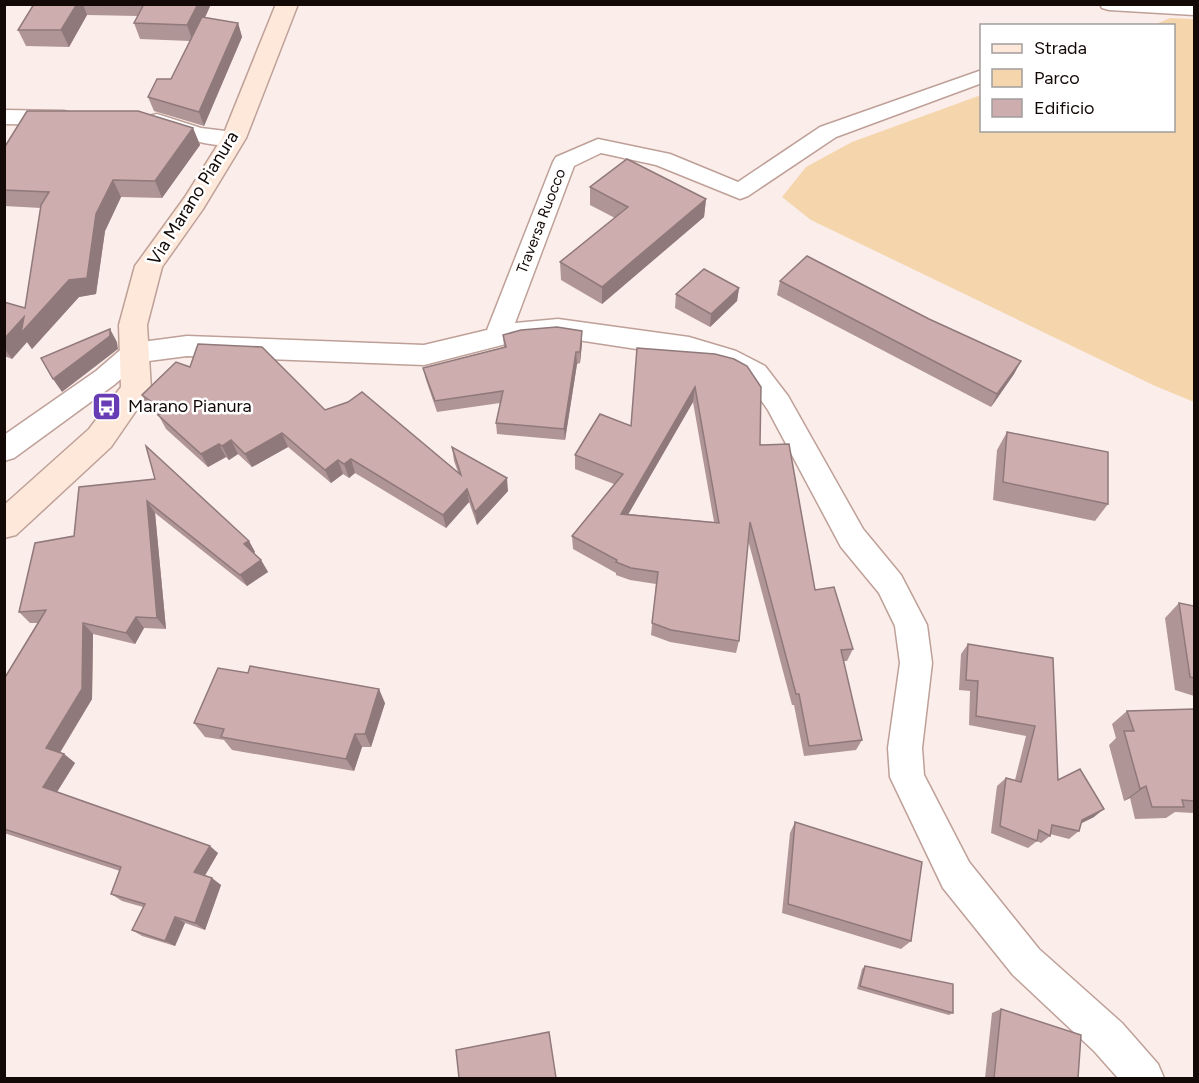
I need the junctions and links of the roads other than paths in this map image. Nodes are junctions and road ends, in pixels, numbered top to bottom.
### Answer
1 (287, 4) edge
2 (1194, 9) edge
3 (1111, 10) edge
4 (980, 76) edge
5 (4, 117) edge
6 (85, 117) edge
7 (136, 118) edge
8 (234, 138) junction
9 (497, 337) junction
10 (134, 353) junction
11 (64, 408) junction
12 (4, 428) edge
13 (4, 450) edge
14 (4, 525) edge
15 (1144, 1078) edge

1 - 8 street, Via Marano Pianura
2 - 3 street
4 - 9 street, Traversa Ruocco
5 - 6 street
7 - 8 street
8 - 10 street, Via Marano Pianura
9 - 10 street
9 - 15 street
10 - 11 street
10 - 14 street, Via Marano Pianura
11 - 12 street
11 - 13 street

